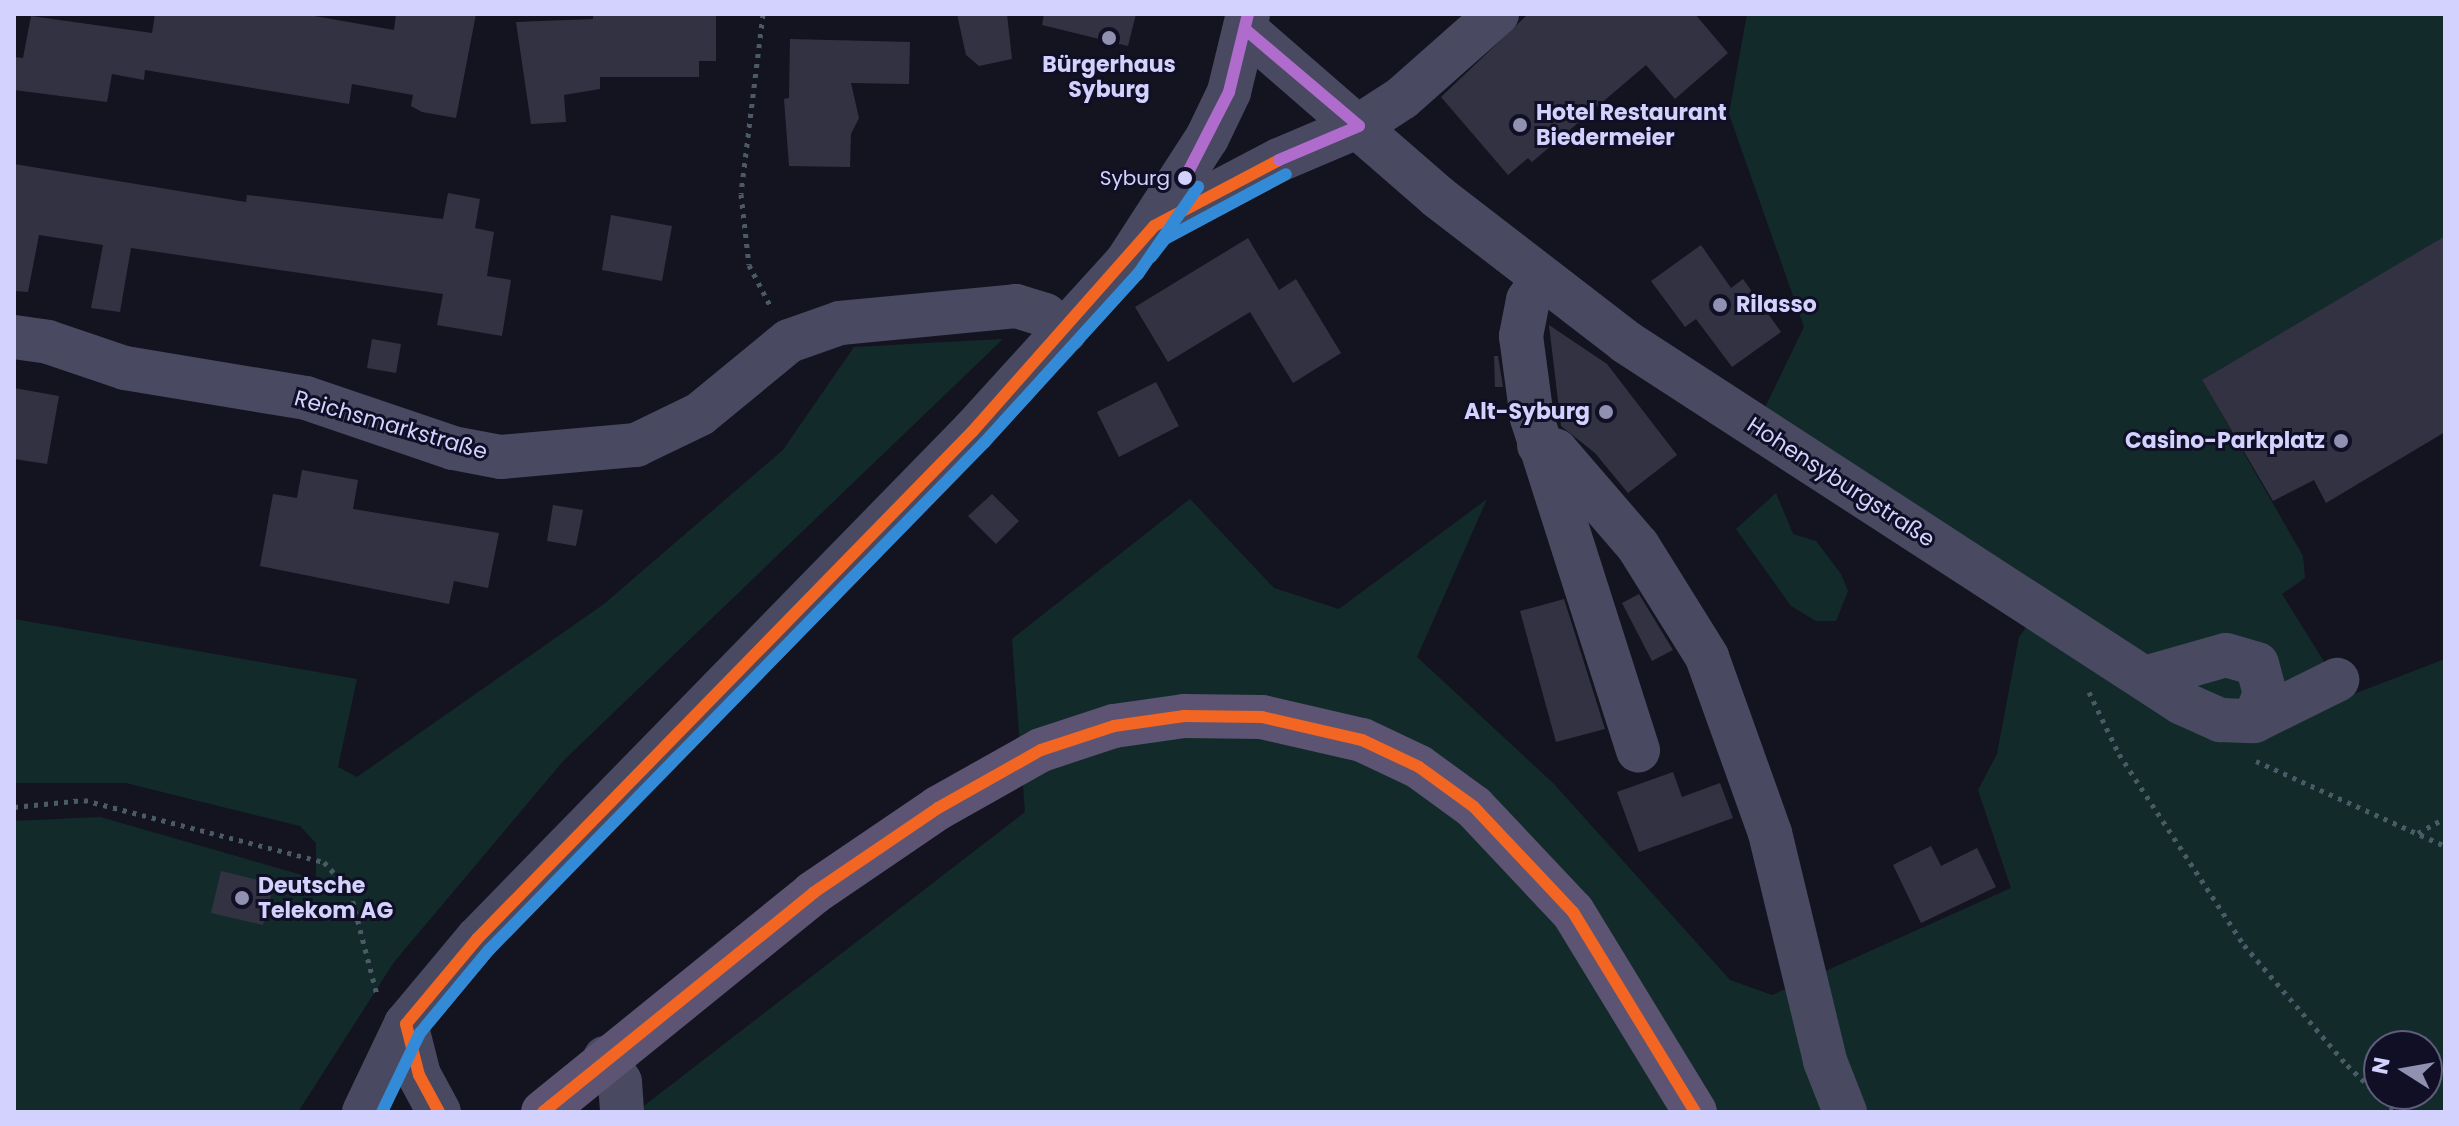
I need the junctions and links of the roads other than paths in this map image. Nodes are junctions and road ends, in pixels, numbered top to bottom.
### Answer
1 (1497, 14) edge
2 (1247, 22) edge
3 (1359, 126) junction
4 (1154, 226) junction
5 (1542, 278) junction
6 (1065, 331) junction
7 (14, 337) edge
8 (1539, 445) junction
9 (2145, 678) junction
10 (2337, 680) dead end
11 (2254, 721) junction
12 (1638, 750) dead end
13 (406, 1024) junction
14 (605, 1058) junction
15 (385, 1061) junction
16 (364, 1112) edge
17 (392, 1112) edge
18 (439, 1112) edge
19 (543, 1112) edge
20 (622, 1112) edge
21 (1695, 1112) edge
22 (1845, 1112) edge

1 - 3 street
2 - 3 street, Hohensyburgstraße
2 - 4 street, Hohensyburgstraße
3 - 4 street, Hohensyburgstraße
3 - 5 street, Hohensyburgstraße
4 - 6 street, Hohensyburgstraße
5 - 8 street
5 - 9 street, Hohensyburgstraße
6 - 7 street, Reichsmarkstraße
6 - 13 street, Hohensyburgstraße
8 - 12 street
8 - 22 street
9 - 11 street, Hohensyburgstraße
9 - 11 street
10 - 11 street
13 - 15 street, Hohensyburgstraße
13 - 18 street
14 - 19 main road
14 - 20 street
14 - 21 main road
15 - 16 street, Hohensyburgstraße
15 - 17 street

